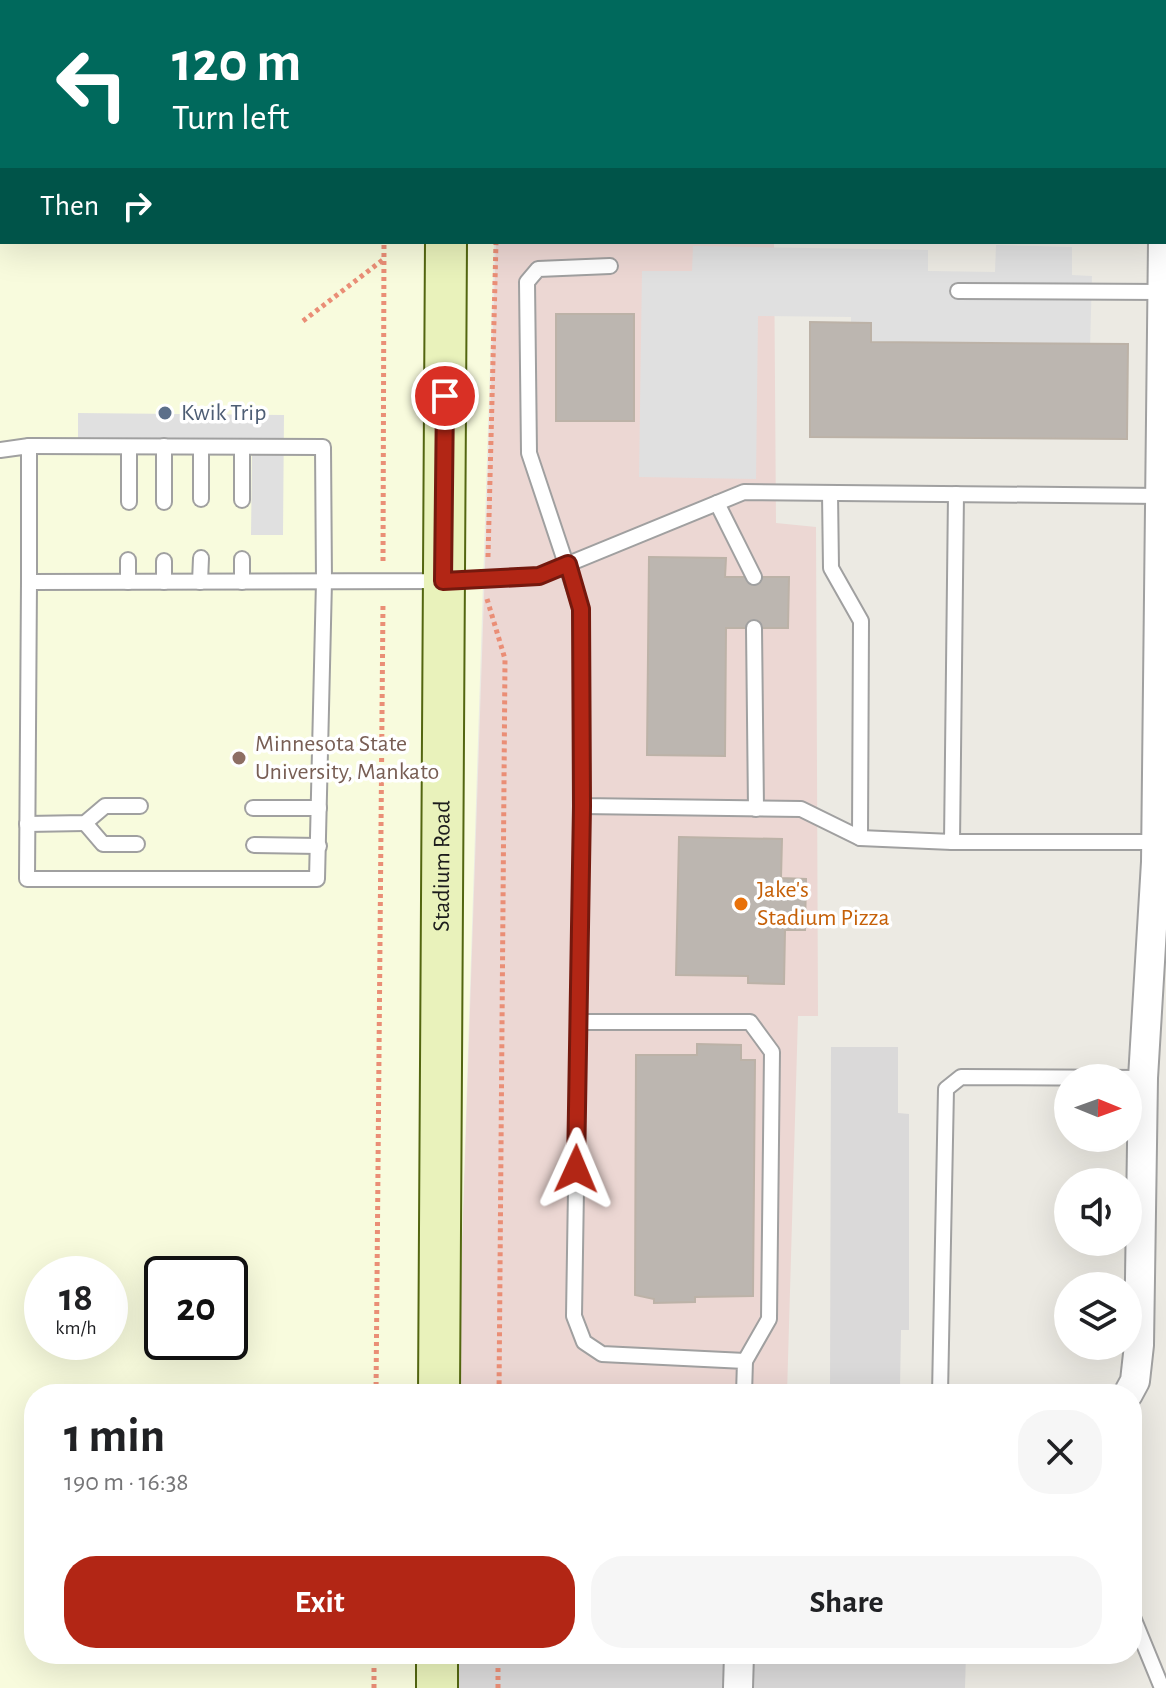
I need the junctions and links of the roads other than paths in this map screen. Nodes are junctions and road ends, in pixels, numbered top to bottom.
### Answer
1 (446, 244) edge
2 (1163, 244) edge
3 (610, 266) dead end
4 (958, 291) dead end
5 (1163, 292) junction
6 (29, 446) junction
7 (164, 446) junction
8 (129, 447) junction
9 (201, 447) junction
10 (242, 447) junction
11 (0, 450) edge
12 (830, 493) junction
13 (956, 494) junction
14 (1161, 496) junction
15 (201, 499) dead end
16 (242, 500) dead end
17 (129, 502) dead end
18 (164, 502) dead end
19 (717, 503) junction
20 (201, 558) dead end
21 (242, 559) dead end
22 (128, 560) dead end
23 (164, 561) dead end
24 (568, 564) junction
25 (754, 577) dead end
26 (324, 581) junction
27 (443, 581) junction
28 (29, 582) junction
29 (128, 582) junction
30 (164, 582) junction
31 (200, 582) junction
32 (242, 582) junction
33 (754, 628) dead end
34 (140, 806) dead end
35 (582, 806) junction
36 (253, 808) dead end
37 (319, 808) junction
38 (756, 809) junction
39 (85, 823) junction
40 (27, 824) junction
41 (860, 838) junction
42 (952, 842) junction
43 (1156, 842) junction
44 (137, 844) dead end
45 (254, 845) dead end
46 (319, 846) junction
47 (578, 1022) junction
48 (1143, 1078) junction
49 (745, 1361) junction
50 (439, 1384) edge
51 (744, 1384) edge
52 (940, 1384) edge
53 (1133, 1384) edge
54 (1142, 1639) edge
55 (437, 1664) edge
56 (739, 1664) edge
57 (437, 1688) edge
58 (738, 1688) edge
59 (1162, 1688) edge

1 - 27 street, Stadium Road
2 - 5 street
3 - 24 lane
4 - 5 lane
5 - 14 street
6 - 8 lane
6 - 11 lane
6 - 28 lane
7 - 8 lane
7 - 9 lane
7 - 18 lane
8 - 17 lane
9 - 10 lane
9 - 15 lane
10 - 16 lane
10 - 26 lane
12 - 13 lane
12 - 19 lane
12 - 41 lane
13 - 14 lane
13 - 42 lane
14 - 43 street
19 - 24 lane
19 - 25 lane
20 - 31 lane
21 - 32 lane
22 - 29 lane
23 - 30 lane
24 - 27 lane
24 - 35 lane
26 - 27 lane
26 - 32 lane
26 - 37 lane
27 - 50 street, Stadium Road
28 - 29 lane
28 - 40 lane
29 - 30 lane
30 - 31 lane
31 - 32 lane
33 - 38 lane
34 - 39 lane
35 - 38 lane
35 - 47 lane
36 - 37 lane
37 - 46 lane
38 - 41 lane
39 - 40 lane
39 - 44 lane
40 - 46 lane
41 - 42 lane
42 - 43 lane
43 - 48 street
45 - 46 lane
47 - 49 lane
47 - 49 lane
48 - 52 lane
48 - 53 street
49 - 51 lane
54 - 59 lane
55 - 57 street
56 - 58 street

